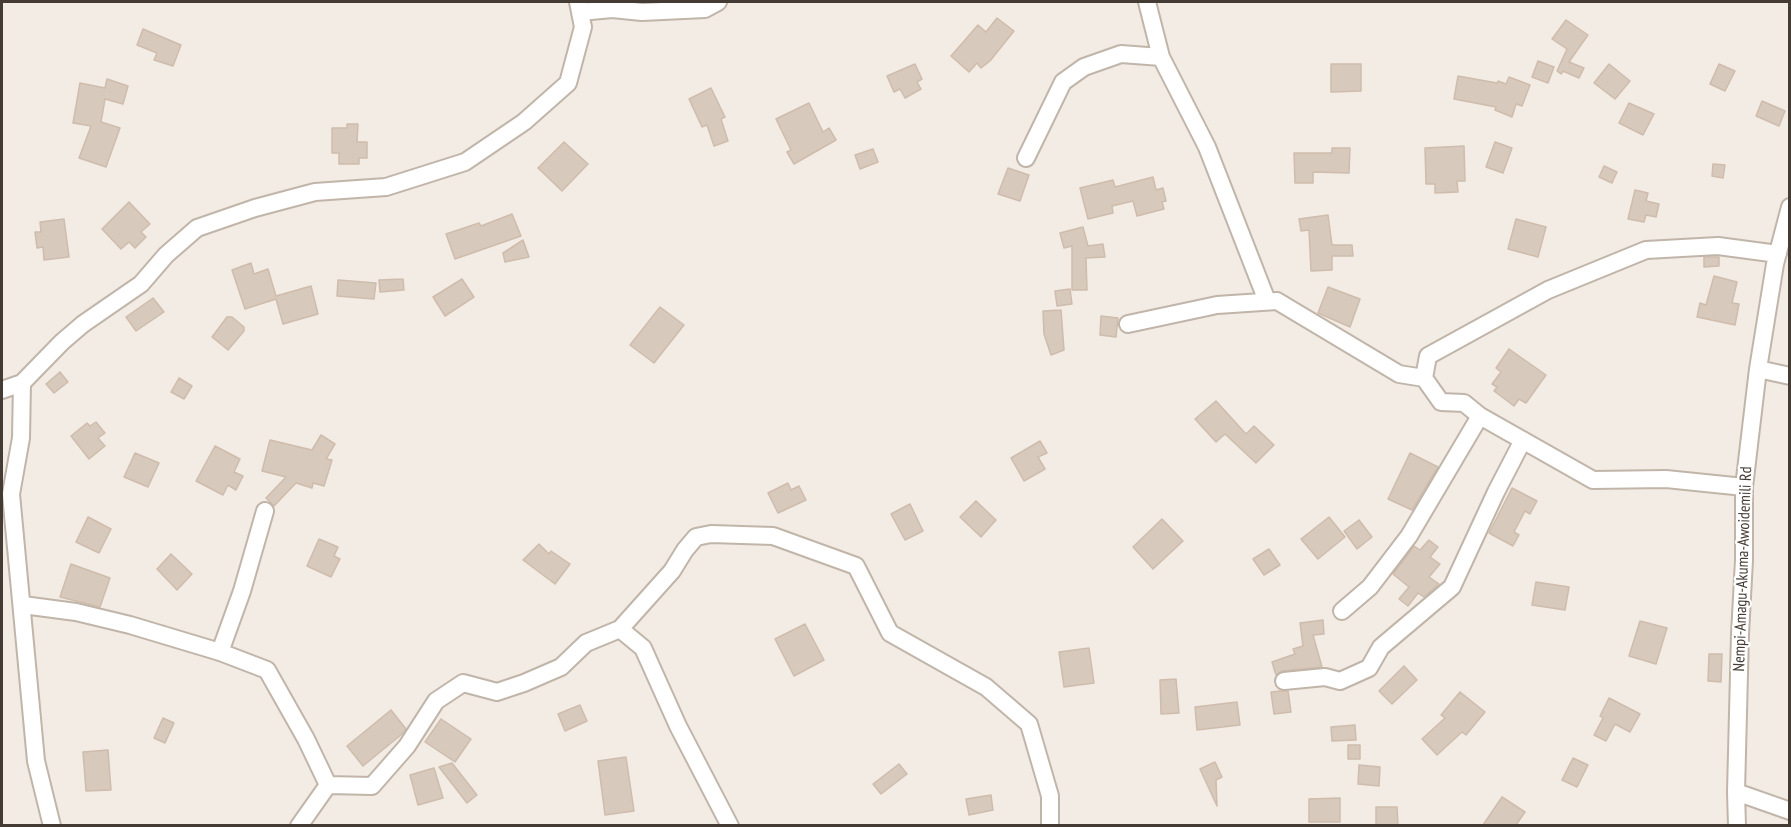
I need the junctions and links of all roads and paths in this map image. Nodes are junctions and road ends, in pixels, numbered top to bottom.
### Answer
1 (718, 2) edge
2 (1147, 2) edge
3 (579, 7) edge
4 (1161, 57) junction
5 (1026, 158) dead end
6 (1790, 207) edge
7 (1781, 262) edge
8 (1267, 301) junction
9 (1128, 324) dead end
10 (1758, 369) junction
11 (1790, 376) edge
12 (1424, 378) junction
13 (22, 383) junction
14 (2, 390) edge
15 (1480, 416) junction
16 (1523, 440) junction
17 (1744, 487) junction
18 (265, 511) dead end
19 (23, 605) junction
20 (1342, 611) dead end
21 (620, 629) junction
22 (220, 652) junction
23 (1284, 681) dead end
24 (328, 785) junction
25 (1736, 792) junction
26 (1790, 810) edge
27 (52, 825) edge
28 (299, 825) edge
29 (730, 825) edge
30 (1050, 825) edge
31 (1737, 825) edge

1 - 3 street
2 - 4 street
3 - 13 street
4 - 5 street
4 - 8 street
6 - 7 street, Nempi-Amagu-Akuma-Awoidemili Rd
7 - 10 street, Nempi-Amagu-Akuma-Awoidemili Rd
7 - 12 street
8 - 9 street
8 - 12 street
10 - 11 street
10 - 17 street, Nempi-Amagu-Akuma-Awoidemili Rd
12 - 15 street
13 - 14 street
13 - 19 street
15 - 16 street
15 - 20 street
16 - 17 street
16 - 23 street
17 - 25 street, Nempi-Amagu-Akuma-Awoidemili Rd
18 - 22 street
19 - 22 street
19 - 27 street
21 - 24 street
21 - 29 street
21 - 30 street
22 - 24 street
24 - 28 street
25 - 26 street
25 - 31 street, Nempi-Amagu-Akuma-Awoidemili Rd

